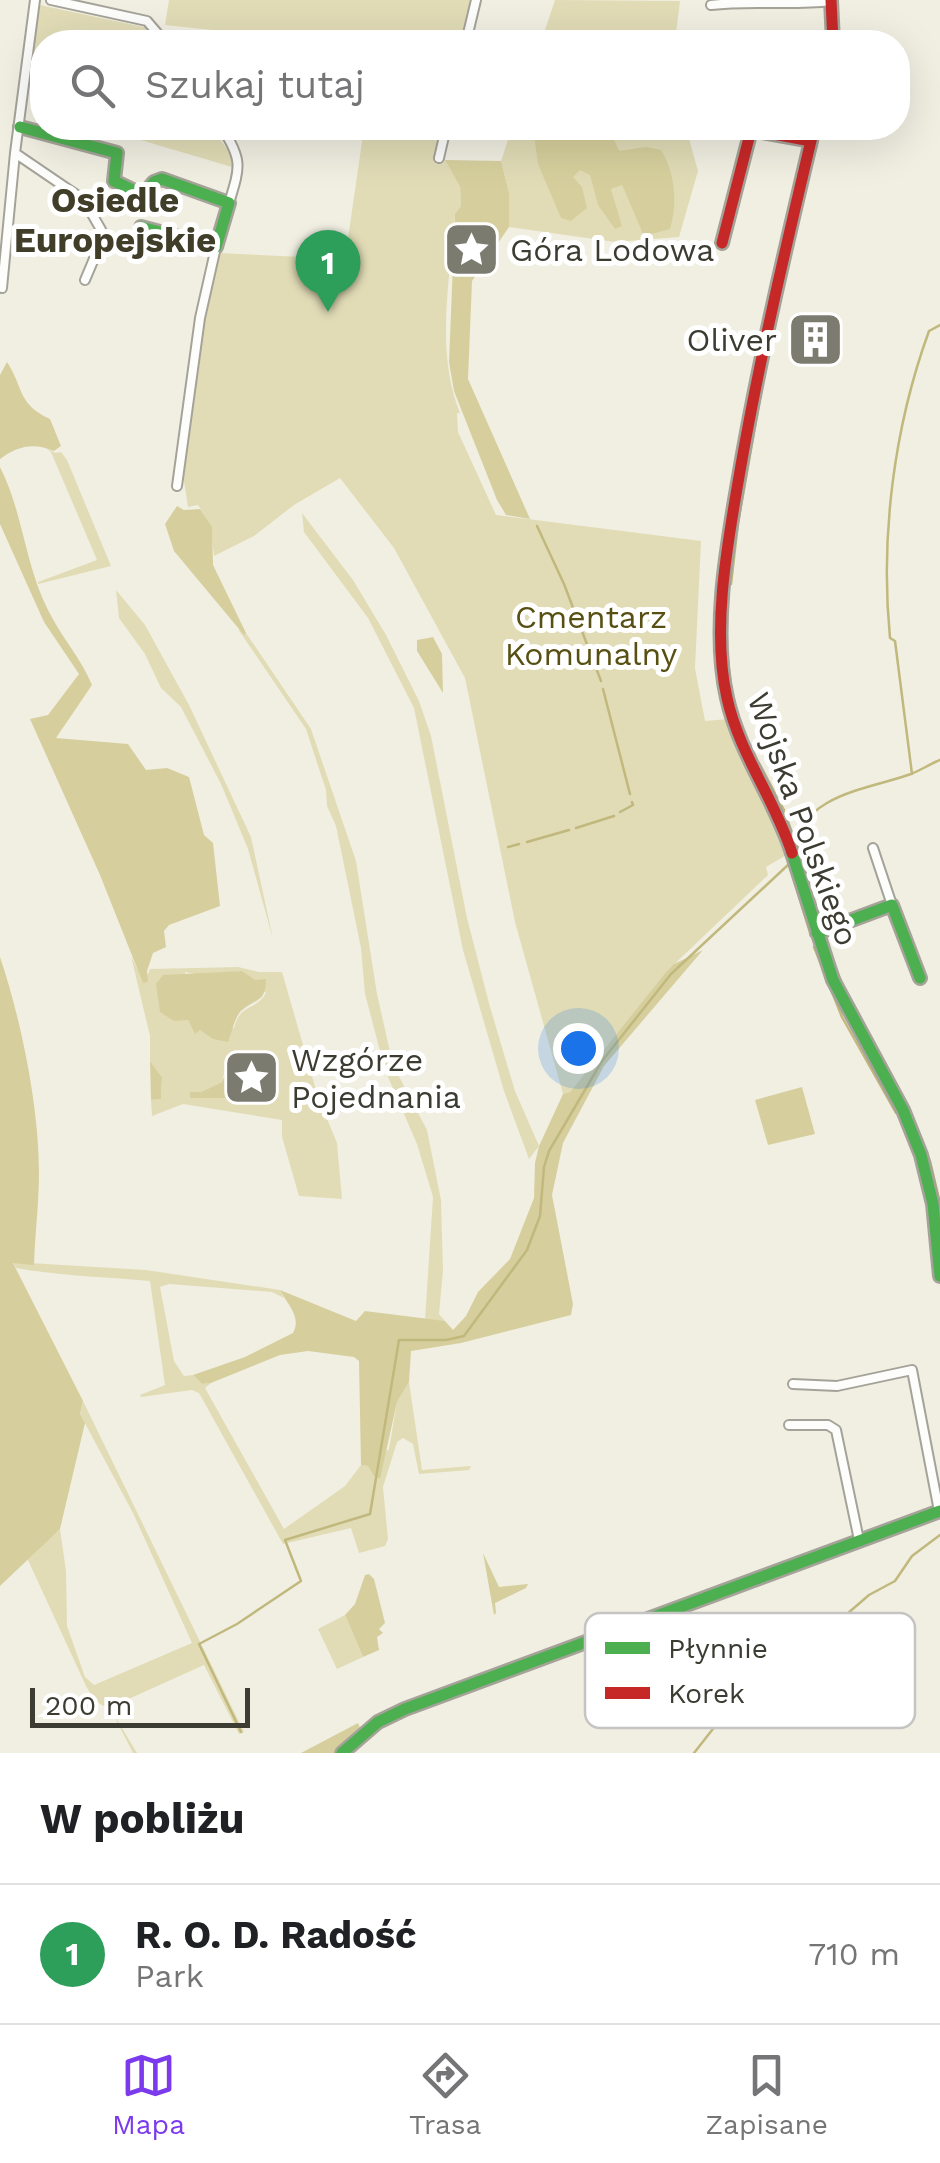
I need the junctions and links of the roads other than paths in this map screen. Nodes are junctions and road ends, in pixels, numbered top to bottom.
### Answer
1 (35, 0) edge
2 (50, 0) edge
3 (476, 0) edge
4 (831, 0) edge
5 (711, 4) dead end
6 (93, 5) edge
7 (31, 30) edge
8 (154, 30) edge
9 (469, 30) edge
10 (832, 30) edge
11 (30, 42) edge
12 (20, 127) junction
13 (30, 130) edge
14 (68, 140) edge
15 (230, 140) edge
16 (443, 140) edge
17 (748, 140) edge
18 (805, 140) edge
19 (810, 141) joint
20 (15, 153) junction
21 (439, 158) dead end
22 (229, 204) junction
23 (141, 227) dead end
24 (722, 243) dead end
25 (216, 247) junction
26 (85, 280) dead end
27 (2, 288) edge
28 (178, 486) dead end
29 (873, 848) dead end
30 (892, 905) junction
31 (818, 933) junction
32 (920, 978) dead end
33 (940, 1276) edge
34 (793, 1384) dead end
35 (789, 1425) dead end
36 (940, 1511) edge
37 (859, 1540) junction
38 (663, 1613) edge
39 (585, 1642) edge
40 (342, 1753) edge

1 - 7 street
2 - 6 street
3 - 9 street
4 - 5 street
4 - 10 street
6 - 8 street
11 - 12 street
12 - 13 street
12 - 20 street
14 - 22 street
15 - 22 street
16 - 21 street
17 - 24 street
18 - 19 street
19 - 31 street, Wojska Polskiego
20 - 26 street
20 - 27 street
22 - 25 street
23 - 25 street
25 - 28 street
29 - 30 street
30 - 31 street
30 - 32 street
31 - 33 street, Wojska Polskiego
34 - 36 street
35 - 37 street
36 - 37 street
37 - 38 street
39 - 40 street

